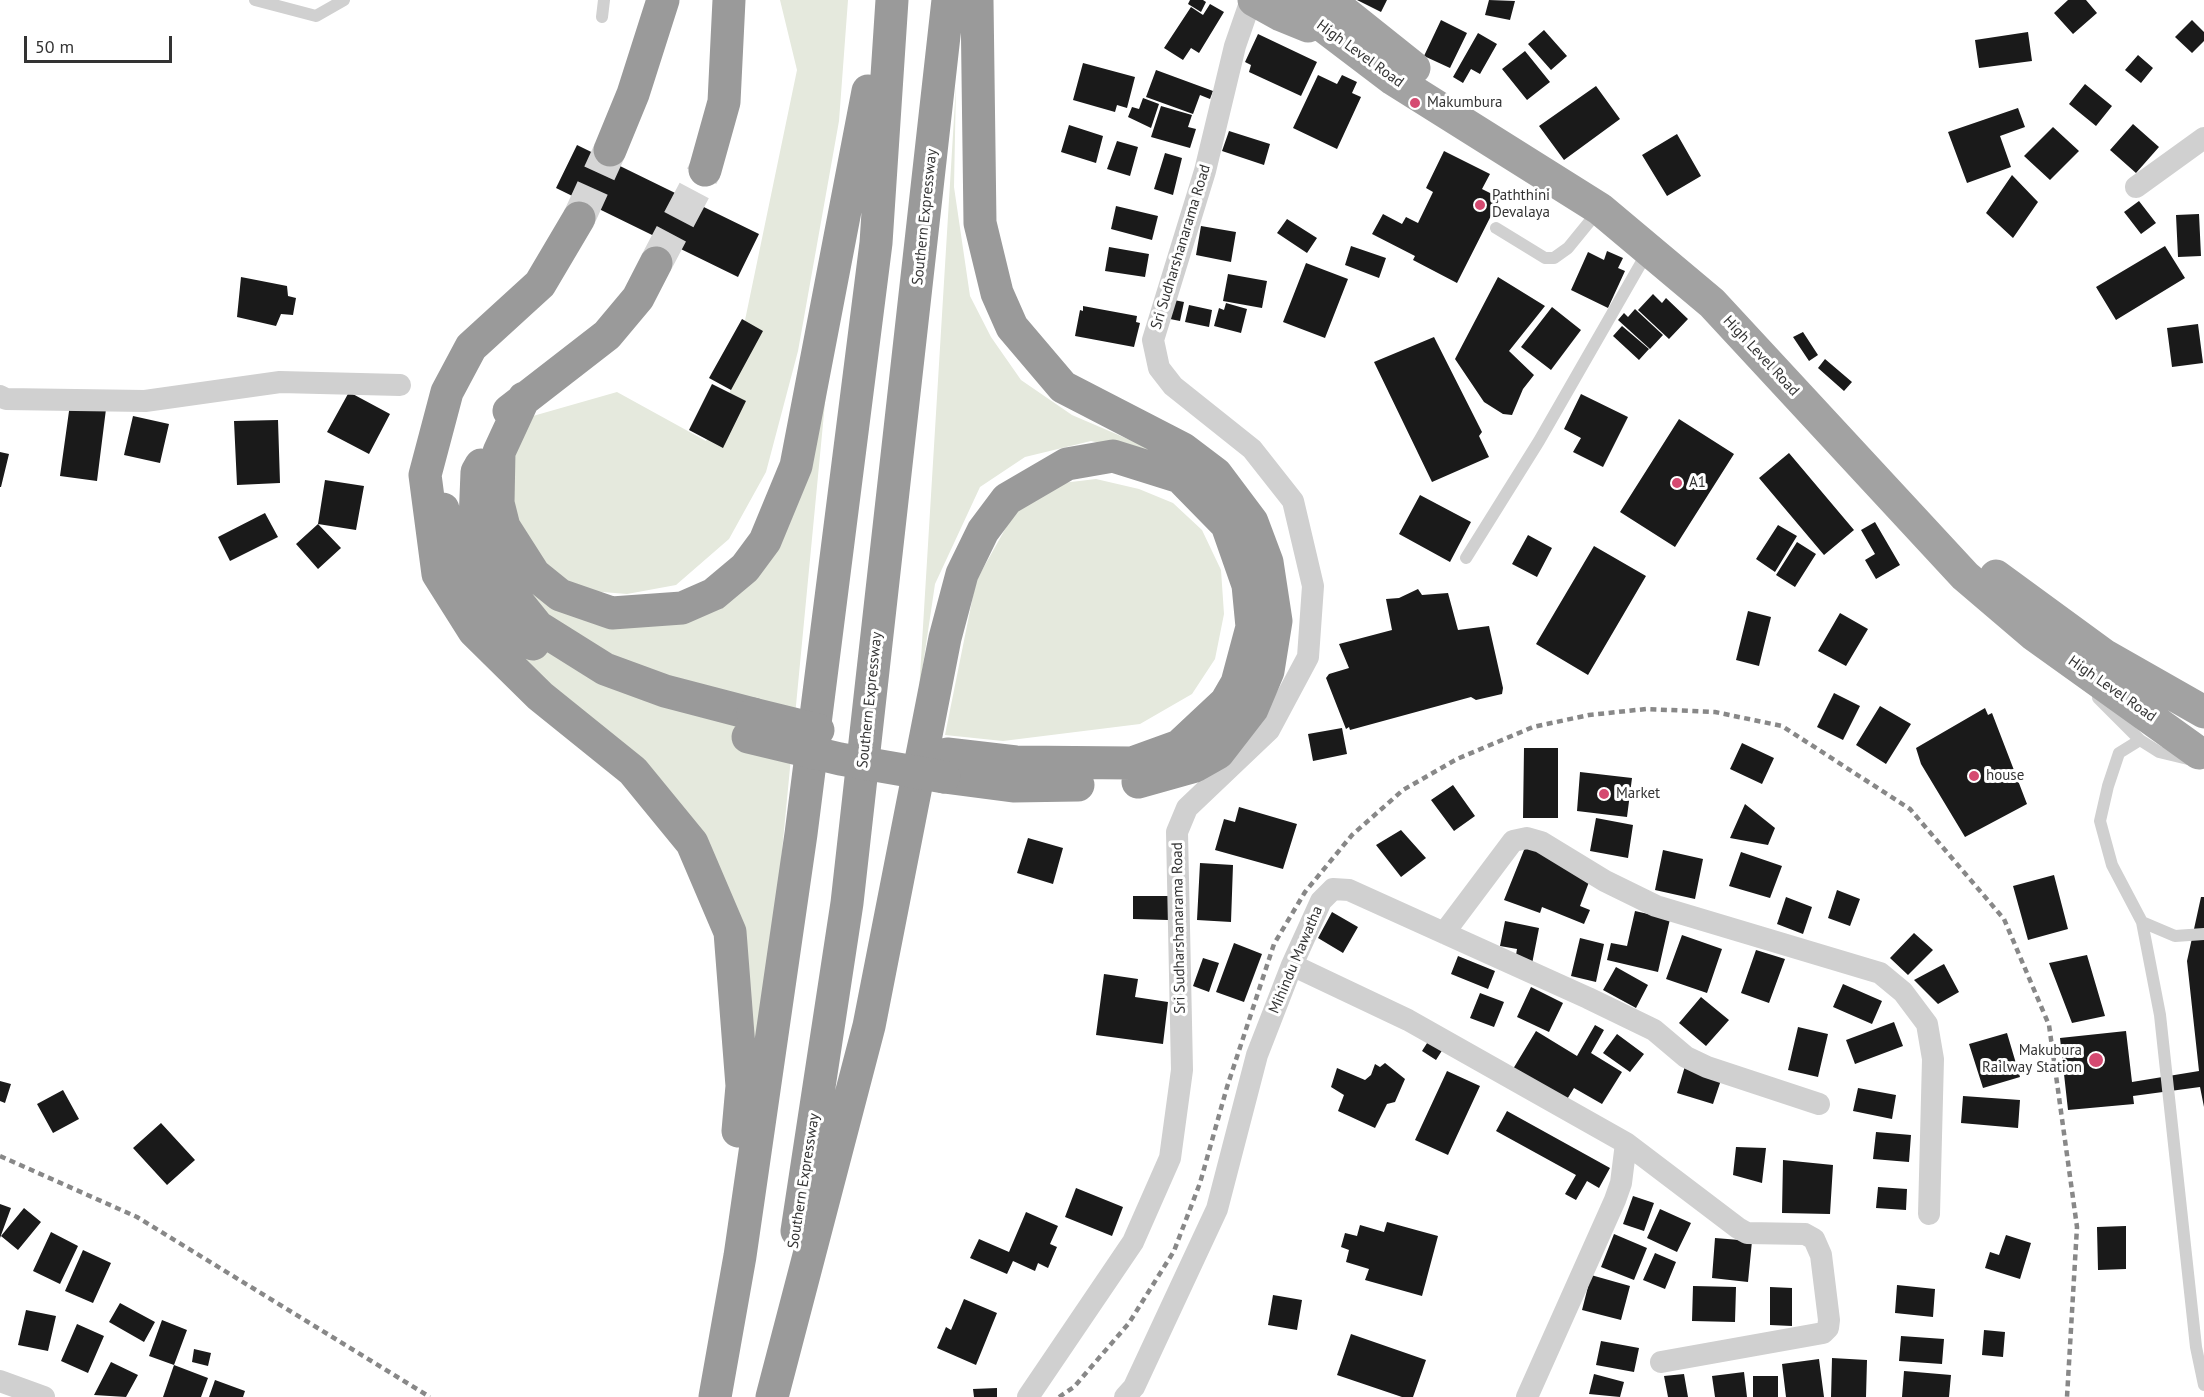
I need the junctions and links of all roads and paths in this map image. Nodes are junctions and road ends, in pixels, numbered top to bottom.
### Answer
1 (255, 0) edge
2 (344, 0) edge
3 (604, 0) edge
4 (648, 0) edge
5 (663, 0) edge
6 (708, 0) edge
7 (729, 0) edge
8 (886, 0) edge
9 (892, 0) edge
10 (948, 0) edge
11 (977, 0) edge
12 (1253, 0) edge
13 (1289, 0) edge
14 (1329, 0) edge
15 (602, 17) dead end
16 (1332, 35) junction
17 (648, 51) junction
18 (724, 77) junction
19 (2204, 138) edge
20 (610, 150) tunnel mouth
21 (705, 170) tunnel mouth
22 (2136, 187) dead end
23 (1600, 209) junction
24 (579, 218) tunnel mouth
25 (1496, 228) dead end
26 (1649, 250) junction
27 (656, 263) tunnel mouth
28 (400, 385) dead end
29 (0, 396) edge
30 (524, 398) junction
31 (441, 411) junction
32 (1466, 558) dead end
33 (2033, 634) junction
34 (2204, 712) edge
35 (750, 726) junction
36 (2140, 740) junction
37 (2203, 753) edge
38 (946, 765) junction
39 (2142, 922) junction
40 (1444, 933) junction
41 (2204, 934) edge
42 (1292, 965) junction
43 (1819, 1104) dead end
44 (1626, 1143) junction
45 (1929, 1214) dead end
46 (1661, 1362) dead end
47 (0, 1381) edge
48 (2204, 1385) edge
49 (715, 1396) edge
50 (44, 1397) edge
51 (772, 1397) edge
52 (1028, 1397) edge
53 (1125, 1397) edge
54 (1527, 1397) edge

1 - 2 lane
3 - 15 lane
4 - 17 highway
5 - 17 highway
6 - 18 highway
7 - 18 highway
8 - 30 highway
9 - 49 highway
10 - 51 highway, Southern Expressway
11 - 38 highway
12 - 16 highway
12 - 52 street, Sri Sudharshanarama Road
13 - 16 highway, High Level Road
14 - 34 highway, High Level Road
16 - 23 highway, High Level Road
17 - 20 highway
18 - 21 highway
19 - 22 street
23 - 25 lane
23 - 26 highway, High Level Road
24 - 31 highway
26 - 32 lane
26 - 33 highway, High Level Road
27 - 30 highway
28 - 29 street
30 - 35 highway
31 - 35 highway
31 - 49 highway
33 - 36 lane
33 - 37 highway, High Level Road
35 - 38 highway, bridge
36 - 37 lane
36 - 39 lane
38 - 51 highway
39 - 41 lane
39 - 48 lane
40 - 42 street, Mihindu Mawatha
40 - 43 street, Mihindu Mawatha
40 - 45 street
42 - 44 street
42 - 53 street, Mihindu Mawatha
44 - 46 street
44 - 54 street
47 - 50 street

